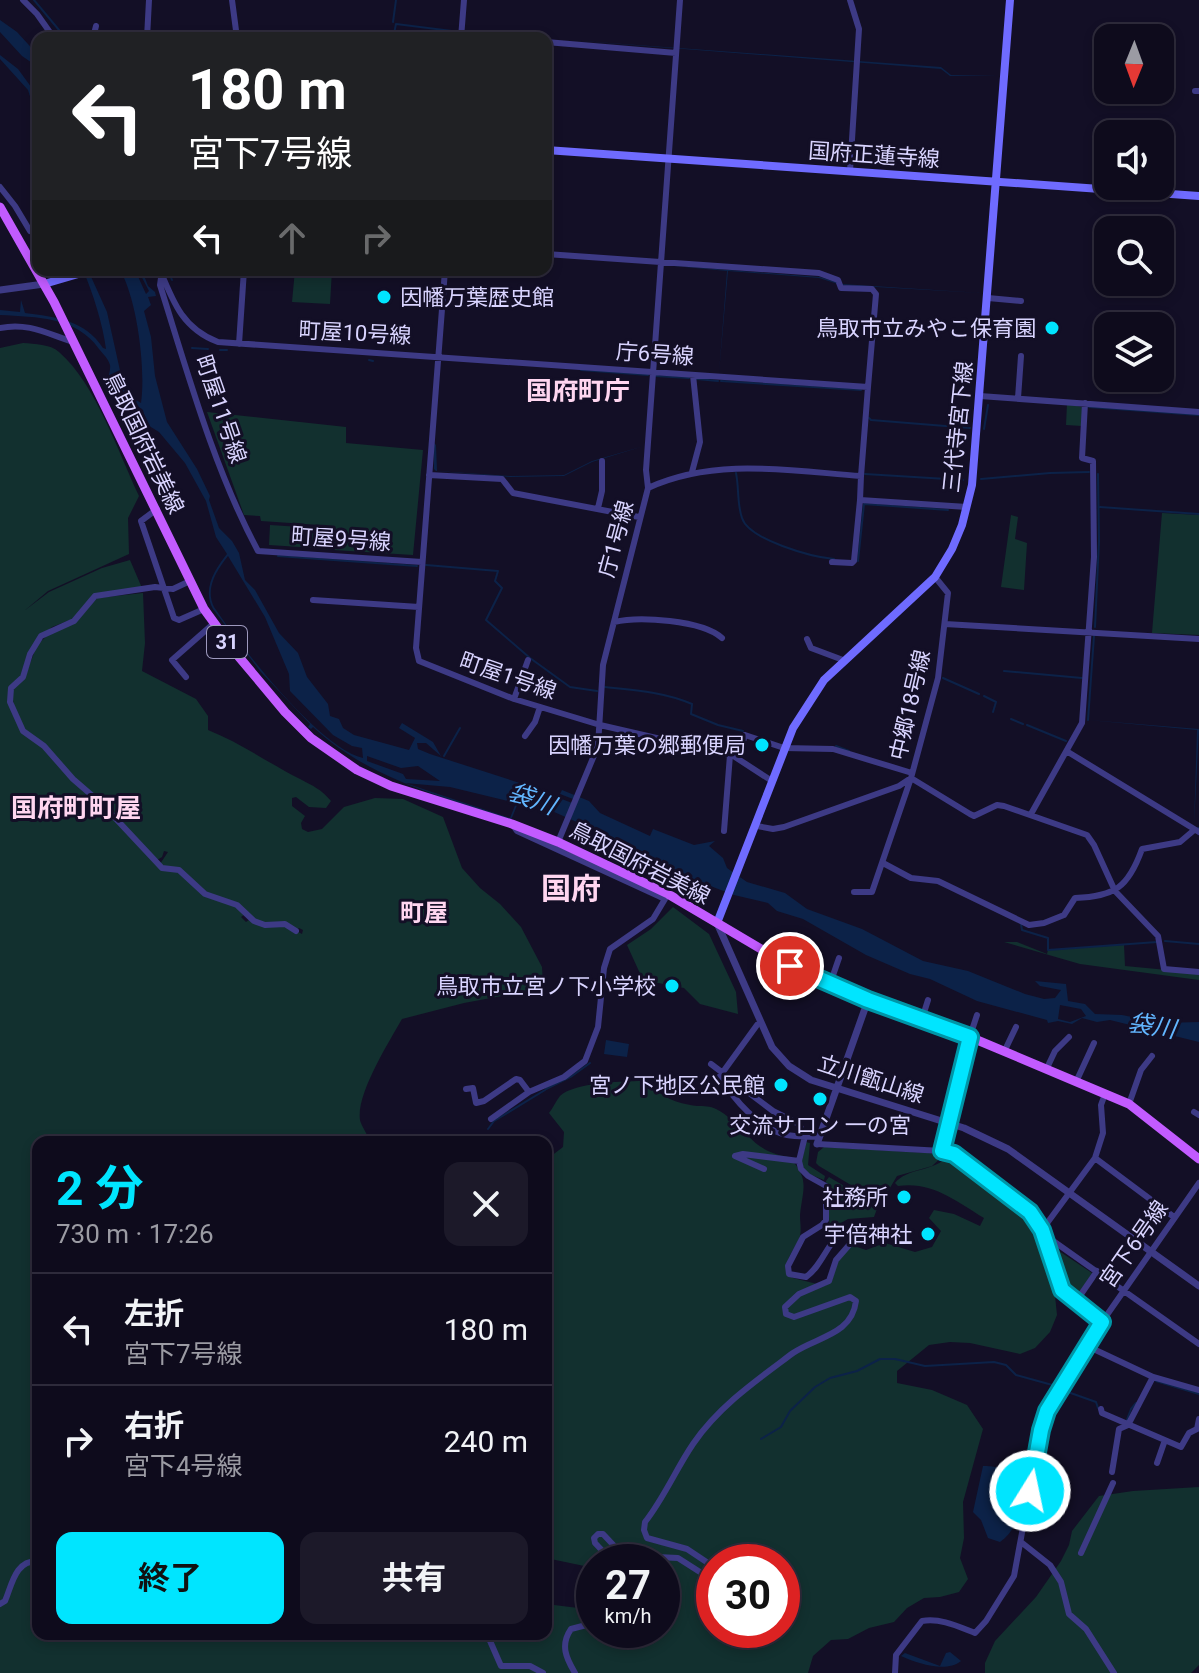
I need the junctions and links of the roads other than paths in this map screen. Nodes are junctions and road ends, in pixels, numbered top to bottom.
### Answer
1 (23, 0) edge
2 (149, 0) edge
3 (232, 0) edge
4 (464, 0) edge
5 (680, 0) edge
6 (850, 0) edge
7 (1010, 0) edge
8 (96, 26) dead end
9 (49, 32) edge
10 (94, 32) edge
11 (147, 32) edge
12 (236, 32) edge
13 (461, 32) edge
14 (552, 43) edge
15 (676, 53) junction
16 (552, 150) edge
17 (668, 159) junction
18 (850, 171) junction
19 (996, 183) junction
20 (0, 187) edge
21 (1199, 196) edge
22 (0, 207) edge
23 (30, 231) dead end
24 (552, 254) edge
25 (661, 262) junction
26 (32, 263) edge
27 (39, 276) edge
28 (75, 276) edge
29 (160, 276) edge
30 (162, 276) edge
31 (244, 276) edge
32 (444, 276) edge
33 (44, 284) junction
34 (0, 290) edge
35 (988, 298) junction
36 (1021, 301) dead end
37 (0, 328) edge
38 (74, 342) junction
39 (239, 344) junction
40 (437, 355) junction
41 (1021, 356) dead end
42 (653, 372) junction
43 (693, 375) junction
44 (868, 387) junction
45 (980, 396) junction
46 (1018, 398) junction
47 (1085, 403) junction
48 (1199, 412) edge
49 (602, 461) dead end
50 (692, 472) junction
51 (429, 475) junction
52 (861, 476) junction
53 (648, 488) junction
54 (860, 500) junction
55 (967, 507) junction
56 (598, 508) junction
57 (157, 509) junction
58 (639, 517) junction
59 (258, 551) joint
60 (422, 562) junction
61 (832, 562) dead end
62 (935, 577) junction
63 (190, 581) junction
64 (163, 588) junction
65 (313, 600) dead end
66 (419, 607) junction
67 (204, 609) junction
68 (614, 622) junction
69 (213, 624) junction
70 (945, 624) junction
71 (1089, 631) junction
72 (722, 638) dead end
73 (807, 639) dead end
74 (1199, 639) edge
75 (416, 648) joint
76 (528, 660) dead end
77 (843, 660) junction
78 (186, 677) dead end
79 (514, 699) junction
80 (540, 707) junction
81 (600, 725) junction
82 (525, 736) dead end
83 (784, 748) junction
84 (1068, 752) junction
85 (734, 757) junction
86 (912, 775) junction
87 (772, 781) junction
88 (1031, 814) junction
89 (512, 824) junction
90 (757, 826) junction
91 (724, 831) dead end
92 (1196, 832) edge
93 (559, 839) junction
94 (883, 863) junction
95 (1115, 891) junction
96 (854, 892) dead end
97 (667, 897) junction
98 (717, 923) junction
99 (296, 931) dead end
100 (839, 958) dead end
101 (1199, 972) edge
102 (830, 984) junction
103 (868, 1000) junction
104 (928, 1000) dead end
105 (977, 1015) dead end
106 (922, 1019) junction
107 (757, 1025) dead end
108 (1016, 1027) dead end
109 (970, 1037) junction
110 (1069, 1037) dead end
111 (1094, 1043) dead end
112 (1004, 1052) junction
113 (1152, 1056) dead end
114 (711, 1064) dead end
115 (1046, 1070) junction
116 (724, 1072) junction
117 (1076, 1082) junction
118 (837, 1088) junction
119 (466, 1089) dead end
120 (529, 1092) junction
121 (1105, 1094) junction
122 (1129, 1104) junction
123 (491, 1119) dead end
124 (949, 1123) junction
125 (805, 1136) junction
126 (818, 1140) junction
127 (942, 1151) junction
128 (1095, 1158) junction
129 (1199, 1159) edge
130 (799, 1161) junction
131 (764, 1169) dead end
132 (1199, 1183) edge
133 (1071, 1193) junction
134 (1174, 1217) junction
135 (1042, 1230) junction
136 (1151, 1251) junction
137 (1097, 1271) junction
138 (1199, 1286) edge
139 (1124, 1290) junction
140 (1075, 1303) junction
141 (1102, 1322) junction
142 (1199, 1344) edge
143 (1087, 1346) junction
144 (1153, 1377) junction
145 (1199, 1390) edge
146 (1101, 1409) dead end
147 (1199, 1419) edge
148 (1128, 1425) junction
149 (1192, 1432) junction
150 (1165, 1440) junction
151 (1199, 1440) edge
152 (1157, 1463) dead end
153 (1112, 1472) dead end
154 (1113, 1483) dead end
155 (1021, 1542) junction
156 (596, 1544) edge
157 (612, 1544) edge
158 (1081, 1553) dead end
159 (696, 1555) edge
160 (32, 1561) edge
161 (0, 1604) edge
162 (576, 1628) edge
163 (490, 1640) edge
164 (543, 1673) edge
165 (575, 1673) edge
166 (895, 1673) edge
167 (1114, 1673) edge

1 - 9 street
2 - 11 street
3 - 12 street
4 - 13 street
5 - 15 street
6 - 18 street
7 - 19 main road, 三代寺宮下線
8 - 10 street
14 - 15 street
15 - 17 street
16 - 17 main road, 国府正蓮寺線
17 - 18 main road, 国府正蓮寺線
17 - 25 street
18 - 19 main road, 国府正蓮寺線
19 - 21 main road, 国府正蓮寺線
19 - 35 main road, 三代寺宮下線
20 - 23 street
22 - 26 main road, 鳥取国府岩美線 / 31
24 - 25 street
25 - 42 street
25 - 44 street
27 - 33 main road, 鳥取国府岩美線 / 31
28 - 33 main road
29 - 59 street, 町屋11号線
30 - 39 street, 町屋10号線
31 - 39 street
32 - 40 street
33 - 34 street
33 - 38 main road, 鳥取国府岩美線 / 31
35 - 36 street
35 - 45 main road, 三代寺宮下線
37 - 38 street
38 - 57 main road, 鳥取国府岩美線 / 31
39 - 40 street, 町屋10号線
40 - 42 street, 庁6号線
40 - 51 street, 町屋10号線
41 - 46 street
42 - 43 street, 庁6号線
42 - 53 street
43 - 44 street, 庁6号線
43 - 50 street
44 - 52 street
45 - 46 street
45 - 55 main road, 三代寺宮下線
46 - 47 street
47 - 48 street
47 - 71 street
49 - 56 street
50 - 52 street, 庁1号線
50 - 53 street, 庁1号線
51 - 56 street
51 - 60 street, 町屋10号線
52 - 54 street
53 - 58 street, 庁1号線
54 - 55 street
54 - 61 street
55 - 62 main road, 三代寺宮下線
56 - 58 street
57 - 63 main road, 鳥取国府岩美線 / 31
57 - 64 street
58 - 68 street, 庁1号線
59 - 60 street, 町屋9号線
60 - 66 street, 町屋10号線
62 - 70 street, 中郷18号線
62 - 77 main road, 三代寺宮下線
63 - 64 street
63 - 67 main road, 鳥取国府岩美線 / 31
64 - 67 street
64 - 99 street
65 - 66 street
66 - 75 street, 町屋10号線
67 - 69 main road, 鳥取国府岩美線 / 31
68 - 72 street
68 - 81 street, 庁1号線
69 - 78 street
69 - 89 main road, 鳥取国府岩美線 / 31
70 - 71 street
70 - 86 street, 中郷18号線
71 - 74 street
71 - 84 street
73 - 77 street
75 - 79 street, 町屋1号線
76 - 79 street
77 - 83 main road, 三代寺宮下線
79 - 80 street, 町屋1号線
80 - 81 street, 町屋1号線
80 - 82 street
81 - 85 street, 町屋1号線
81 - 93 street, 庁1号線
83 - 85 street
83 - 86 street
83 - 87 main road, 三代寺宮下線
84 - 88 street
84 - 92 street
85 - 87 street, 町屋1号線
85 - 91 street
86 - 88 street
86 - 90 street, 中郷18号線
86 - 94 street
87 - 90 main road, 三代寺宮下線
88 - 95 street
89 - 93 main road, 鳥取国府岩美線 / 31
89 - 97 street
90 - 98 main road, 三代寺宮下線
92 - 95 street
93 - 97 main road, 鳥取国府岩美線 / 31
94 - 95 street
94 - 96 street
95 - 101 street
97 - 98 main road, 鳥取国府岩美線 / 31
97 - 120 street
98 - 102 main road, 鳥取国府岩美線 / 31
98 - 118 street, 立川甑山線
100 - 102 street
102 - 103 main road, 鳥取国府岩美線 / 31
103 - 106 main road, 鳥取国府岩美線 / 31
103 - 118 street
104 - 106 street
105 - 109 street
106 - 109 main road, 鳥取国府岩美線 / 31
107 - 116 street
108 - 112 street
109 - 112 main road, 鳥取国府岩美線 / 31
109 - 124 street
110 - 115 street
111 - 117 street
112 - 115 main road, 鳥取国府岩美線 / 31
113 - 122 street
114 - 116 street
115 - 117 main road, 鳥取国府岩美線 / 31
116 - 125 street
116 - 125 street
117 - 121 main road, 鳥取国府岩美線 / 31
118 - 124 street, 立川甑山線
118 - 126 street
119 - 120 street
120 - 123 street
121 - 122 main road, 鳥取国府岩美線 / 31
121 - 128 street
122 - 129 main road, 鳥取国府岩美線 / 31
124 - 127 street
124 - 133 street, 立川甑山線
125 - 126 street
125 - 130 street
126 - 127 street
127 - 135 street
128 - 133 street
128 - 134 street
130 - 131 street
130 - 159 street
132 - 134 street, 宮下6号線
133 - 135 street
133 - 136 street, 立川甑山線
134 - 136 street, 宮下6号線
135 - 137 street
135 - 140 street
136 - 138 street, 立川甑山線
136 - 139 street, 宮下6号線
137 - 139 street
137 - 140 street
139 - 141 street, 宮下6号線
139 - 142 street
140 - 141 street
141 - 143 street, 宮下6号線
143 - 144 street
143 - 155 street, 宮下6号線
144 - 145 street
144 - 148 street
146 - 148 street
147 - 149 street
148 - 150 street
148 - 153 street
149 - 150 street
149 - 151 street
150 - 152 street
154 - 158 street
155 - 166 street, 宮下6号線
155 - 167 street
156 - 157 street
160 - 161 street
162 - 165 street
163 - 164 street

